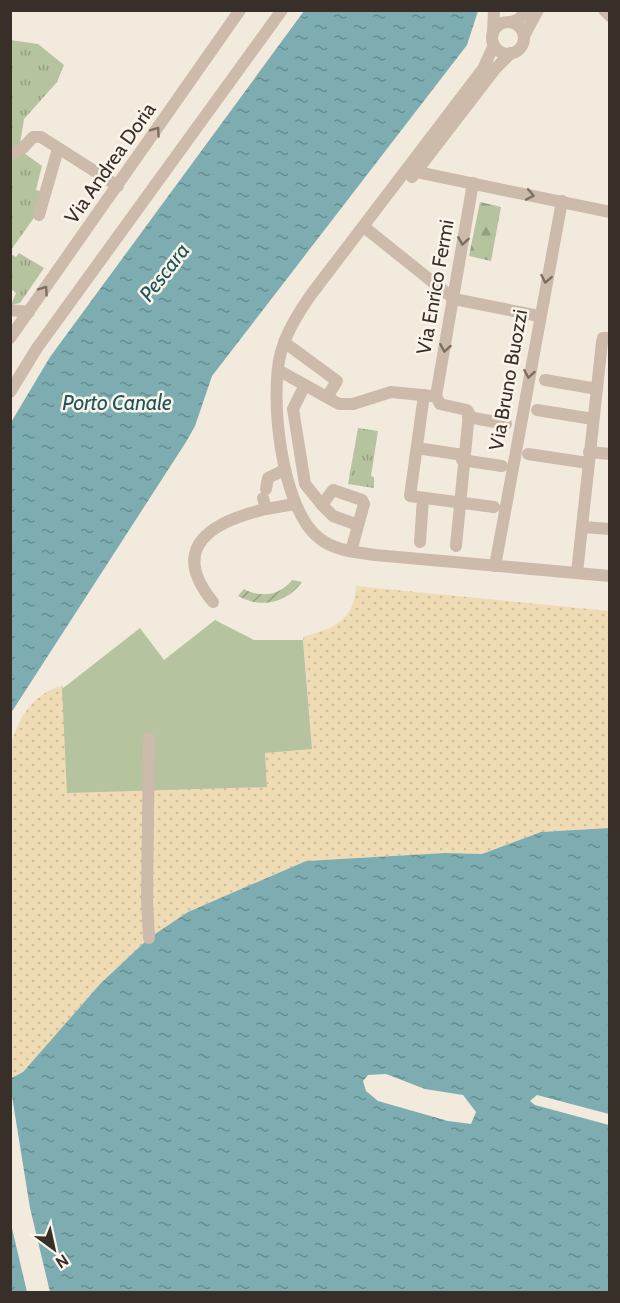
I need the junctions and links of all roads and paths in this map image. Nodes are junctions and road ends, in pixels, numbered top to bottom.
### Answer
1 (240, 10) edge
2 (282, 10) edge
3 (494, 10) edge
4 (528, 10) edge
5 (538, 10) edge
6 (604, 10) edge
7 (609, 16) edge
8 (507, 18) edge
9 (524, 36) junction
10 (493, 39) junction
11 (511, 53) junction
12 (58, 149) junction
13 (10, 153) edge
14 (413, 168) junction
15 (473, 183) junction
16 (118, 186) junction
17 (562, 201) junction
18 (609, 212) edge
19 (39, 215) dead end
20 (364, 227) junction
21 (454, 299) junction
22 (10, 310) edge
23 (29, 312) junction
24 (539, 316) junction
25 (10, 338) edge
26 (609, 338) edge
27 (284, 342) junction
28 (278, 370) junction
29 (544, 380) dead end
30 (305, 385) junction
31 (10, 392) edge
32 (596, 394) junction
33 (430, 396) junction
34 (327, 397) junction
35 (609, 401) edge
36 (537, 410) dead end
37 (468, 417) junction
38 (593, 419) junction
39 (506, 424) dead end
40 (417, 448) junction
41 (528, 454) dead end
42 (609, 454) edge
43 (589, 457) junction
44 (463, 458) junction
45 (502, 466) dead end
46 (284, 470) junction
47 (264, 494) junction
48 (423, 498) junction
49 (458, 502) junction
50 (295, 504) junction
51 (322, 505) junction
52 (494, 507) dead end
53 (358, 525) junction
54 (582, 527) junction
55 (609, 529) edge
56 (420, 542) dead end
57 (456, 546) dead end
58 (351, 551) junction
59 (495, 566) junction
60 (577, 573) junction
61 (609, 576) edge
62 (213, 602) dead end
63 (149, 738) dead end
64 (149, 938) dead end

16 -> 1 street, Via Andrea Doria
2 - 31 street
3 - 10 street
4 - 8 street
5 - 9 street
6 - 7 street
8 - 9 street
8 - 10 street
9 - 11 street
10 - 11 street
10 - 14 street
11 - 14 street
12 - 13 street
12 - 16 street
12 - 19 street
14 - 15 street
14 - 20 street
15 -> 17 street
15 -> 21 street, Via Enrico Fermi
23 -> 16 street, Via Andrea Doria
17 - 18 street
17 -> 24 street, Via Bruno Buozzi
20 - 21 street
20 - 27 street
21 - 24 street
21 -> 33 street, Via Enrico Fermi
22 - 23 street
23 - 25 street, Via Andrea Doria
24 -> 59 street, Via Bruno Buozzi
26 - 32 street
27 - 28 street
27 - 34 street
28 - 30 street
28 - 46 street
29 - 32 street
30 - 34 street
30 - 51 street
32 - 35 street
32 - 38 street
33 - 34 street
33 - 37 street, Via Bruno Buozzi
33 - 40 street
36 - 38 street
37 - 39 street, Via Bruno Buozzi
37 - 44 street, Via Bruno Buozzi
38 - 43 street
40 - 44 street, Via Bruno Buozzi
40 - 48 street
41 - 43 street
42 - 43 street
43 - 54 street
44 - 45 street, Via Bruno Buozzi
44 - 49 street, Via Bruno Buozzi
46 - 47 street
46 - 50 street
47 - 50 street
47 - 62 street
48 - 49 street
48 - 56 street
49 - 52 street
49 - 57 street, Via Bruno Buozzi
50 - 58 street
51 - 53 street
51 - 53 street
53 - 58 street
54 - 55 street
54 - 60 street
58 - 59 street
59 - 60 street
60 - 61 street
63 - 64 street

